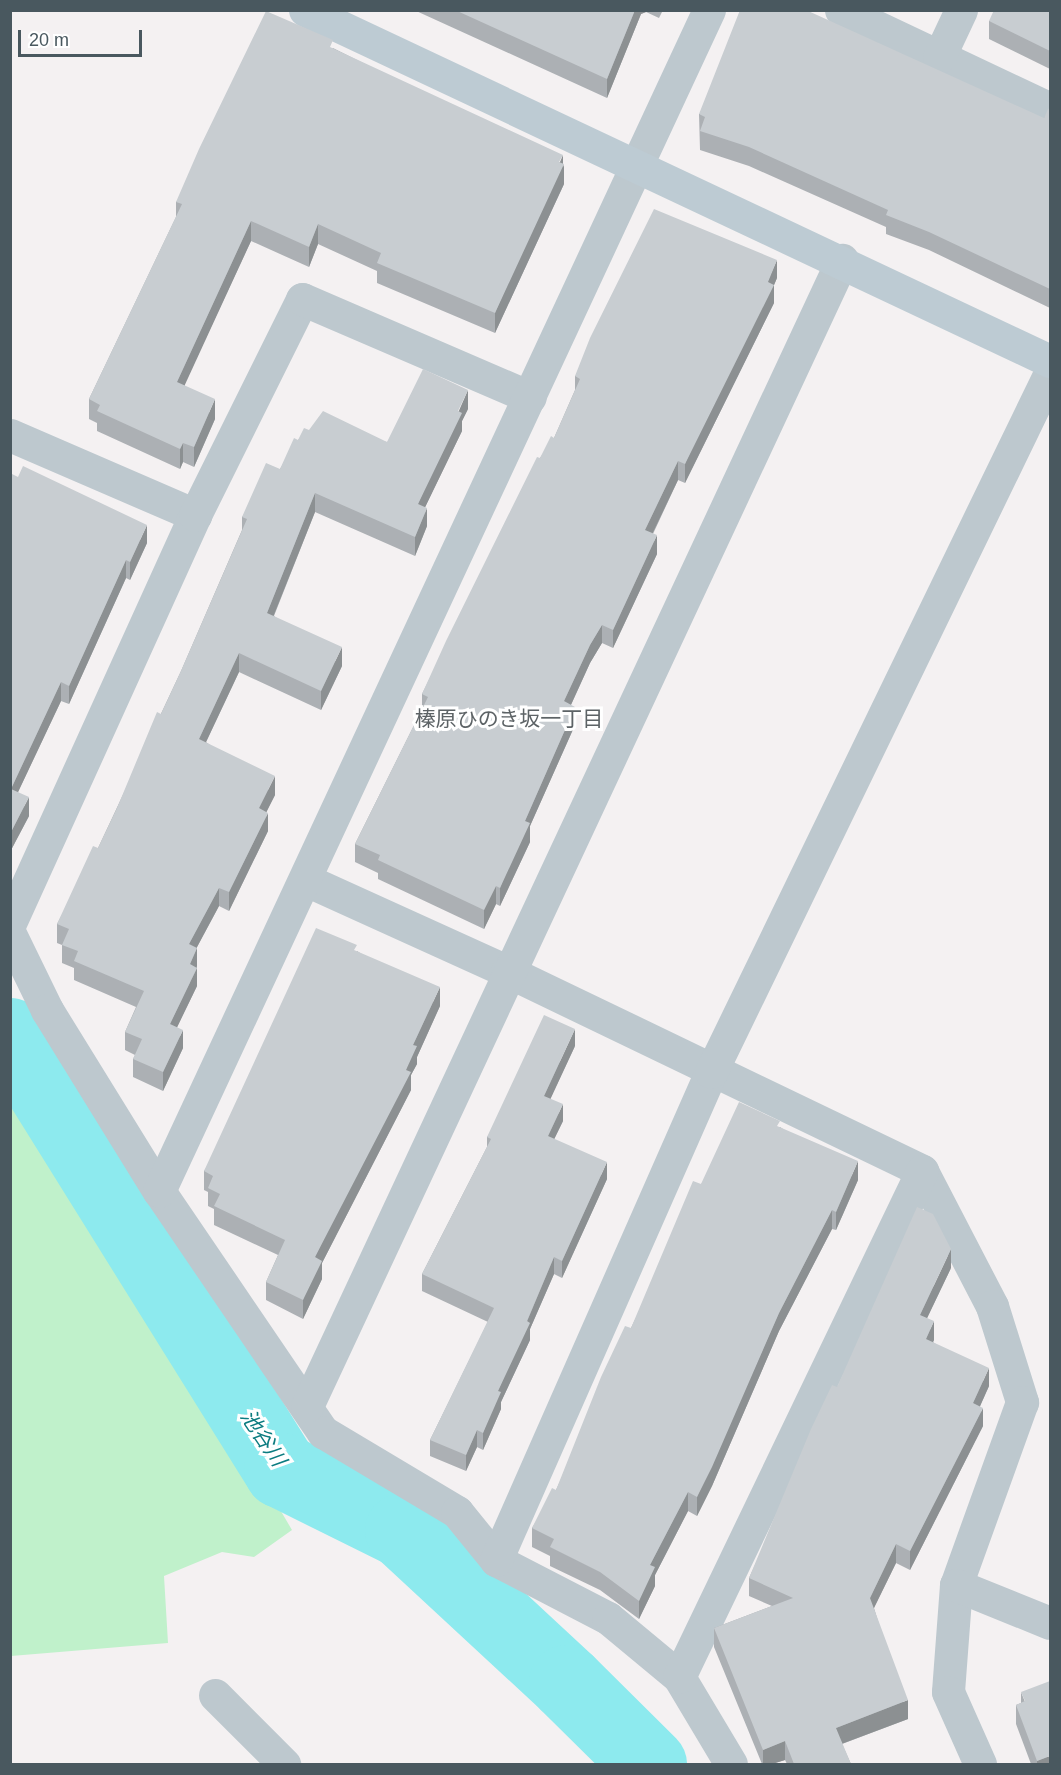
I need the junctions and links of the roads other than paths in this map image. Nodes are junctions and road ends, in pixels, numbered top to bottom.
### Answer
1 (306, 10) edge
2 (709, 10) edge
3 (841, 10) edge
4 (961, 10) edge
5 (939, 57) junction
6 (1050, 109) edge
7 (639, 167) junction
8 (842, 260) junction
9 (1050, 361) edge
10 (1050, 373) edge
11 (530, 397) junction
12 (10, 435) edge
13 (195, 515) junction
14 (306, 880) junction
15 (10, 923) edge
16 (10, 934) edge
17 (507, 971) junction
18 (711, 1072) junction
19 (922, 1170) junction
20 (159, 1191) junction
21 (307, 1406) junction
22 (496, 1560) junction
23 (956, 1585) junction
24 (1050, 1623) edge
25 (679, 1677) junction
26 (215, 1695) dead end
27 (285, 1764) edge
28 (731, 1764) edge
29 (980, 1764) edge

1 - 7 street
2 - 7 street
3 - 5 street
4 - 5 street
5 - 6 street
7 - 8 street
7 - 11 street
8 - 9 street
8 - 17 street
10 - 18 street
11 - 13 street
11 - 14 street
12 - 13 street
13 - 15 street
14 - 17 street
14 - 20 street
16 - 20 street
17 - 18 street
17 - 21 street
18 - 19 street
18 - 22 street
19 - 23 street
19 - 25 street
20 - 21 street
21 - 22 street
22 - 25 street
23 - 24 street
23 - 29 street
25 - 28 street
26 - 27 street

